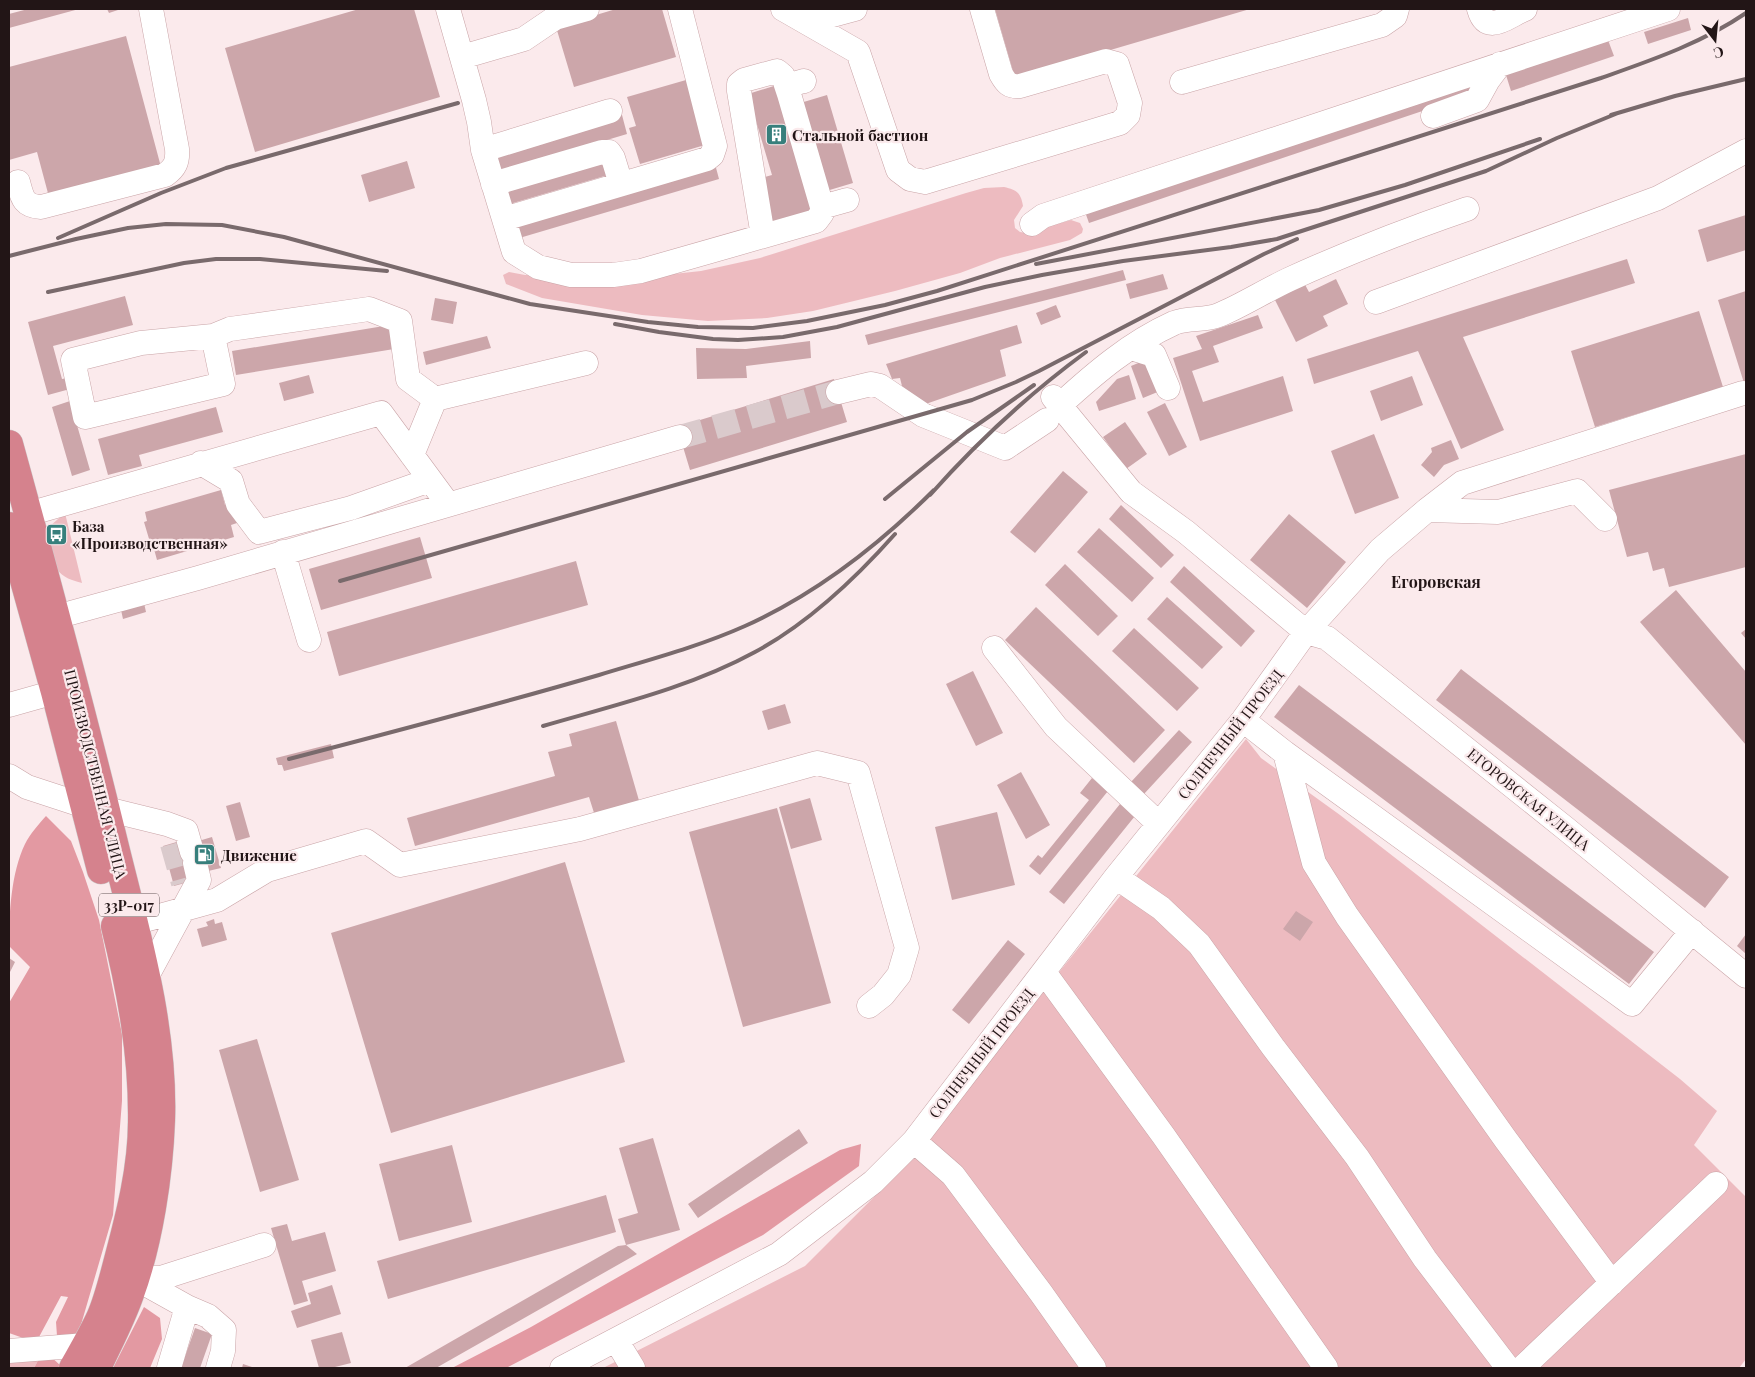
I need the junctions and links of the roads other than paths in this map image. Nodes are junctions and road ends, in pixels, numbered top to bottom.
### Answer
1 (151, 9) edge
2 (448, 9) edge
3 (587, 9) edge
4 (680, 9) edge
5 (783, 9) edge
6 (855, 9) edge
7 (982, 9) edge
8 (1397, 9) edge
9 (1479, 9) edge
10 (1523, 9) edge
11 (1668, 9) edge
12 (807, 22) junction
13 (462, 57) junction
14 (1500, 64) junction
15 (1182, 82) dead end
16 (610, 111) dead end
17 (1433, 116) dead end
18 (482, 150) junction
19 (1746, 152) edge
20 (18, 182) dead end
21 (493, 184) junction
22 (621, 184) junction
23 (847, 200) dead end
24 (822, 207) junction
25 (1467, 209) dead end
26 (504, 219) junction
27 (1032, 224) dead end
28 (763, 236) junction
29 (1376, 302) dead end
30 (213, 336) junction
31 (1131, 348) junction
32 (586, 363) dead end
33 (1168, 388) dead end
34 (838, 392) tunnel mouth
35 (1743, 393) dead end
36 (435, 399) junction
37 (1053, 407) junction
38 (680, 437) tunnel mouth
39 (9, 444) edge
40 (412, 455) junction
41 (202, 463) junction
42 (430, 480) junction
43 (448, 504) junction
44 (1427, 510) junction
45 (1605, 519) dead end
46 (15, 520) edge
47 (284, 552) junction
48 (56, 617) junction
49 (1306, 632) junction
50 (309, 640) dead end
51 (994, 648) dead end
52 (55, 654) junction
53 (55, 692) junction
54 (9, 705) edge
55 (1243, 720) junction
56 (1285, 752) junction
57 (10, 773) edge
58 (96, 808) junction
59 (1159, 824) junction
60 (183, 868) junction
61 (1116, 877) junction
62 (134, 923) junction
63 (1692, 931) junction
64 (1044, 972) junction
65 (146, 976) junction
66 (1746, 976) edge
67 (869, 1006) dead end
68 (914, 1141) junction
69 (1716, 1184) dead end
70 (264, 1245) dead end
71 (135, 1278) junction
72 (1612, 1283) junction
73 (187, 1307) junction
74 (616, 1340) junction
75 (9, 1351) edge
76 (91, 1356) edge
77 (73, 1368) edge
78 (169, 1368) edge
79 (218, 1368) edge
80 (562, 1368) edge
81 (633, 1368) edge
82 (1094, 1368) edge
83 (1326, 1368) edge
84 (1508, 1368) edge
85 (1522, 1368) edge

1 - 20 street
2 - 13 street
3 - 13 street
4 - 22 street
5 - 12 street
6 - 12 street
7 - 12 street
8 - 15 street
9 - 10 street
11 - 14 street
13 - 18 street
14 - 17 street
14 - 27 street
16 - 18 street
18 - 21 street
19 - 29 street
21 - 22 street
21 - 26 street
22 - 26 street
23 - 24 street
24 - 28 street
24 - 28 street
25 - 31 street
26 - 28 street
30 - 30 street
30 - 36 street
31 - 33 street
31 - 37 street
32 - 36 street
34 - 37 street
35 - 44 street, СОЛНЕЧНЫЙ ПРОЕЗД
36 - 40 street
37 - 49 street
38 - 43 street
39 - 46 highway, ПРОИЗВОДСТВЕННАЯ УЛИЦА / 33Р-017
40 - 41 street
40 - 42 street
41 - 42 street
41 - 46 street
42 - 43 street
43 - 47 street
44 - 45 street
44 - 49 street, СОЛНЕЧНЫЙ ПРОЕЗД
46 - 48 highway, ПРОИЗВОДСТВЕННАЯ УЛИЦА / 33Р-017
46 - 52 highway, ПРОИЗВОДСТВЕННАЯ УЛИЦА / 33Р-017
47 - 48 street
47 - 50 street
48 - 52 highway, ПРОИЗВОДСТВЕННАЯ УЛИЦА / 33Р-017
49 - 55 street, СОЛНЕЧНЫЙ ПРОЕЗД
49 - 63 street, ЕГОРОВСКАЯ УЛИЦА
51 - 59 street
52 - 53 highway, ПРОИЗВОДСТВЕННАЯ УЛИЦА / 33Р-017
52 - 58 highway, ПРОИЗВОДСТВЕННАЯ УЛИЦА / 33Р-017
53 - 54 street
53 - 58 highway, ПРОИЗВОДСТВЕННАЯ УЛИЦА / 33Р-017
55 - 56 street
55 - 59 street, СОЛНЕЧНЫЙ ПРОЕЗД
56 - 63 street
56 - 72 street
57 - 58 street
58 - 60 street
58 - 62 highway, ПРОИЗВОДСТВЕННАЯ УЛИЦА / 33Р-017
58 - 76 highway, ПРОИЗВОДСТВЕННАЯ УЛИЦА / 33Р-017
59 - 61 street, СОЛНЕЧНЫЙ ПРОЕЗД
60 - 62 street
60 - 65 street
60 - 67 street
61 - 64 street, СОЛНЕЧНЫЙ ПРОЕЗД
61 - 84 street
62 - 65 highway, ПРОИЗВОДСТВЕННАЯ УЛИЦА / 33Р-017
63 - 66 street, ЕГОРОВСКАЯ УЛИЦА
64 - 68 street, СОЛНЕЧНЫЙ ПРОЕЗД
64 - 83 street
65 - 71 highway, ПРОИЗВОДСТВЕННАЯ УЛИЦА / 33Р-017
68 - 74 street, СОЛНЕЧНЫЙ ПРОЕЗД
68 - 82 street
69 - 72 street
70 - 71 street
71 - 73 street
71 - 76 highway, ПРОИЗВОДСТВЕННАЯ УЛИЦА / 33Р-017
72 - 85 street
73 - 78 street
73 - 79 street
74 - 80 street, СОЛНЕЧНЫЙ ПРОЕЗД
74 - 81 street
75 - 76 street
76 - 77 highway, ПРОИЗВОДСТВЕННАЯ УЛИЦА / 33Р-017

